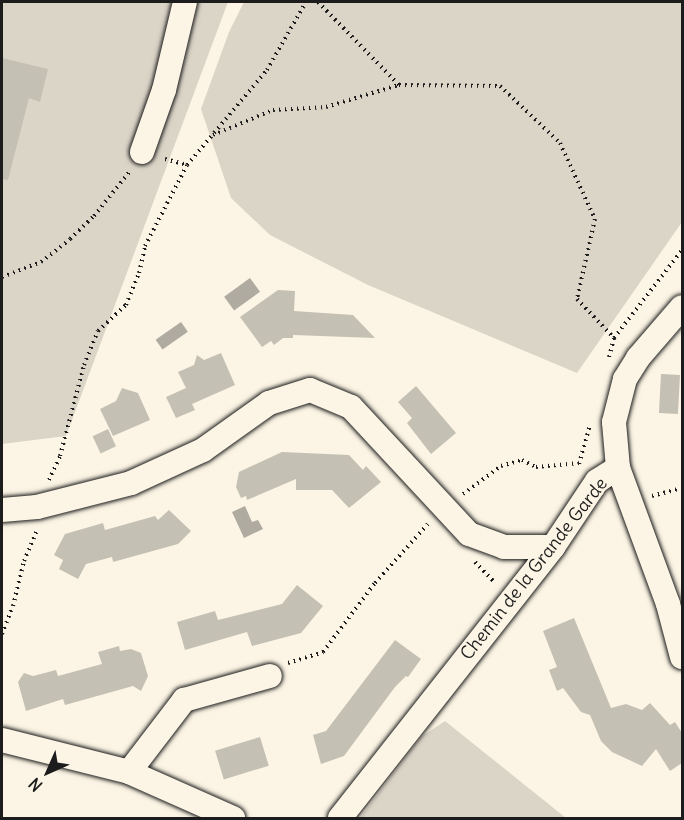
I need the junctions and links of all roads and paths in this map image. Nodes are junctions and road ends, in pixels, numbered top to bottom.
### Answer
1 (185, 2) edge
2 (306, 2) edge
3 (318, 2) edge
4 (399, 85) junction
5 (211, 136) junction
6 (142, 152) junction
7 (187, 165) junction
8 (2, 276) edge
9 (682, 307) edge
10 (614, 338) dead end
11 (579, 463) dead end
12 (618, 468) junction
13 (682, 488) edge
14 (630, 503) junction
15 (37, 507) junction
16 (444, 508) junction
17 (2, 510) edge
18 (553, 547) junction
19 (2, 634) edge
20 (682, 657) edge
21 (270, 676) joint
22 (2, 740) edge
23 (129, 772) junction
24 (233, 819) edge
25 (340, 819) edge

1 - 6 street
2 - 5 path
3 - 4 path
4 - 5 path
4 - 10 path
5 - 7 path
6 - 7 path
6 - 8 path
7 - 15 path
9 - 12 street, Chemin de la Grande Garde
11 - 16 path
12 - 14 street
12 - 18 street, Chemin de la Grande Garde
13 - 14 path
14 - 20 street
15 - 16 street
15 - 17 street
15 - 19 path
16 - 18 street
16 - 21 path
18 - 25 street, Chemin de la Grande Garde
21 - 23 street
22 - 23 street
23 - 24 street

